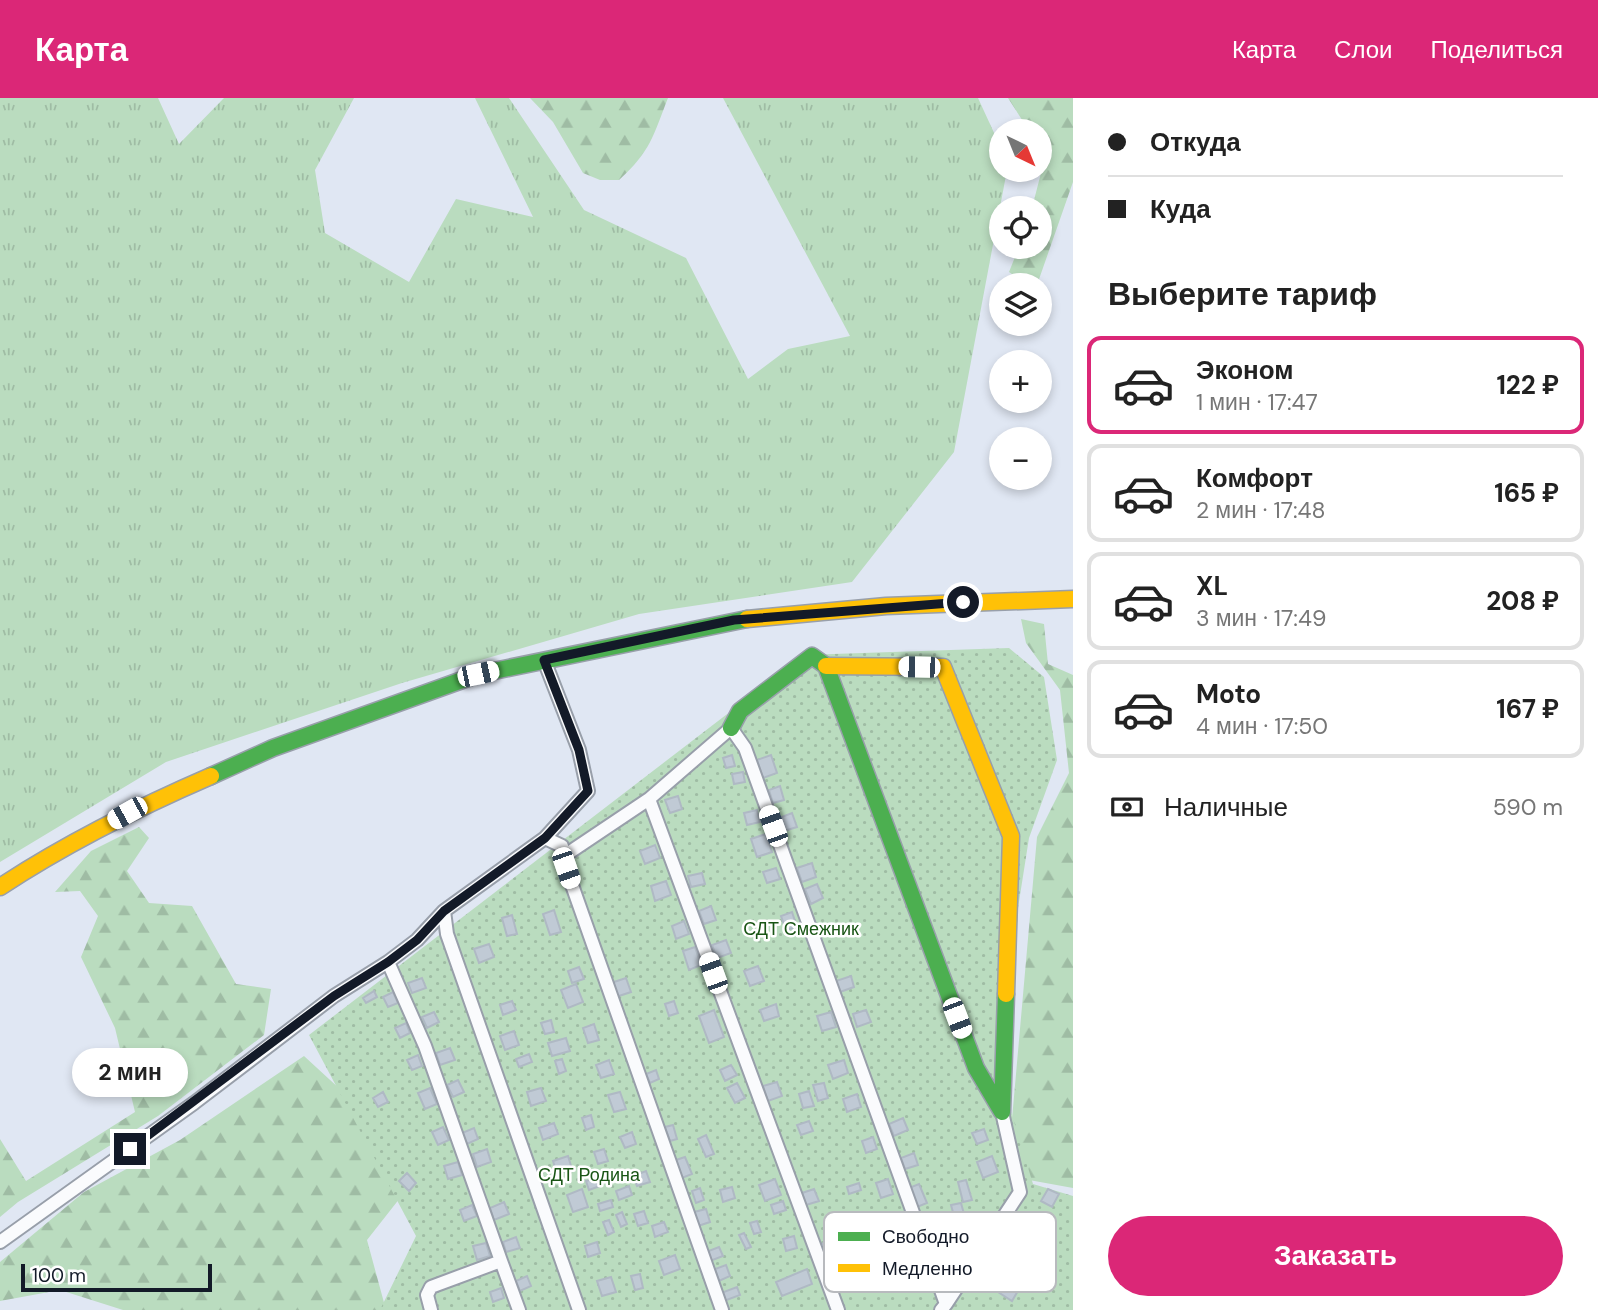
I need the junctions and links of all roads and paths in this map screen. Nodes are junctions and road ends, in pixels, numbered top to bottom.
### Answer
1 (1073, 599) edge
2 (544, 660) junction
3 (826, 666) junction
4 (731, 727) junction
5 (649, 799) junction
6 (545, 838) junction
7 (564, 856) junction
8 (0, 887) edge
9 (444, 911) junction
10 (388, 962) junction
11 (1002, 1112) junction
12 (910, 1212) edge
13 (1007, 1212) edge
14 (0, 1242) edge
15 (501, 1261) junction
16 (824, 1272) edge
17 (831, 1292) edge
18 (954, 1292) edge
19 (944, 1307) edge
20 (431, 1310) edge
21 (520, 1310) edge
22 (579, 1310) edge
23 (722, 1310) edge
24 (838, 1310) edge

1 - 2 street
2 - 6 street
2 - 8 street
3 - 4 street
3 - 11 street
3 - 11 street
4 - 5 street
4 - 12 street
5 - 7 street
5 - 16 street
6 - 7 street
6 - 9 street
7 - 23 street
9 - 10 street
9 - 22 street
10 - 14 street
10 - 15 street
11 - 13 street
15 - 20 street
15 - 21 street
17 - 24 street
18 - 19 street

